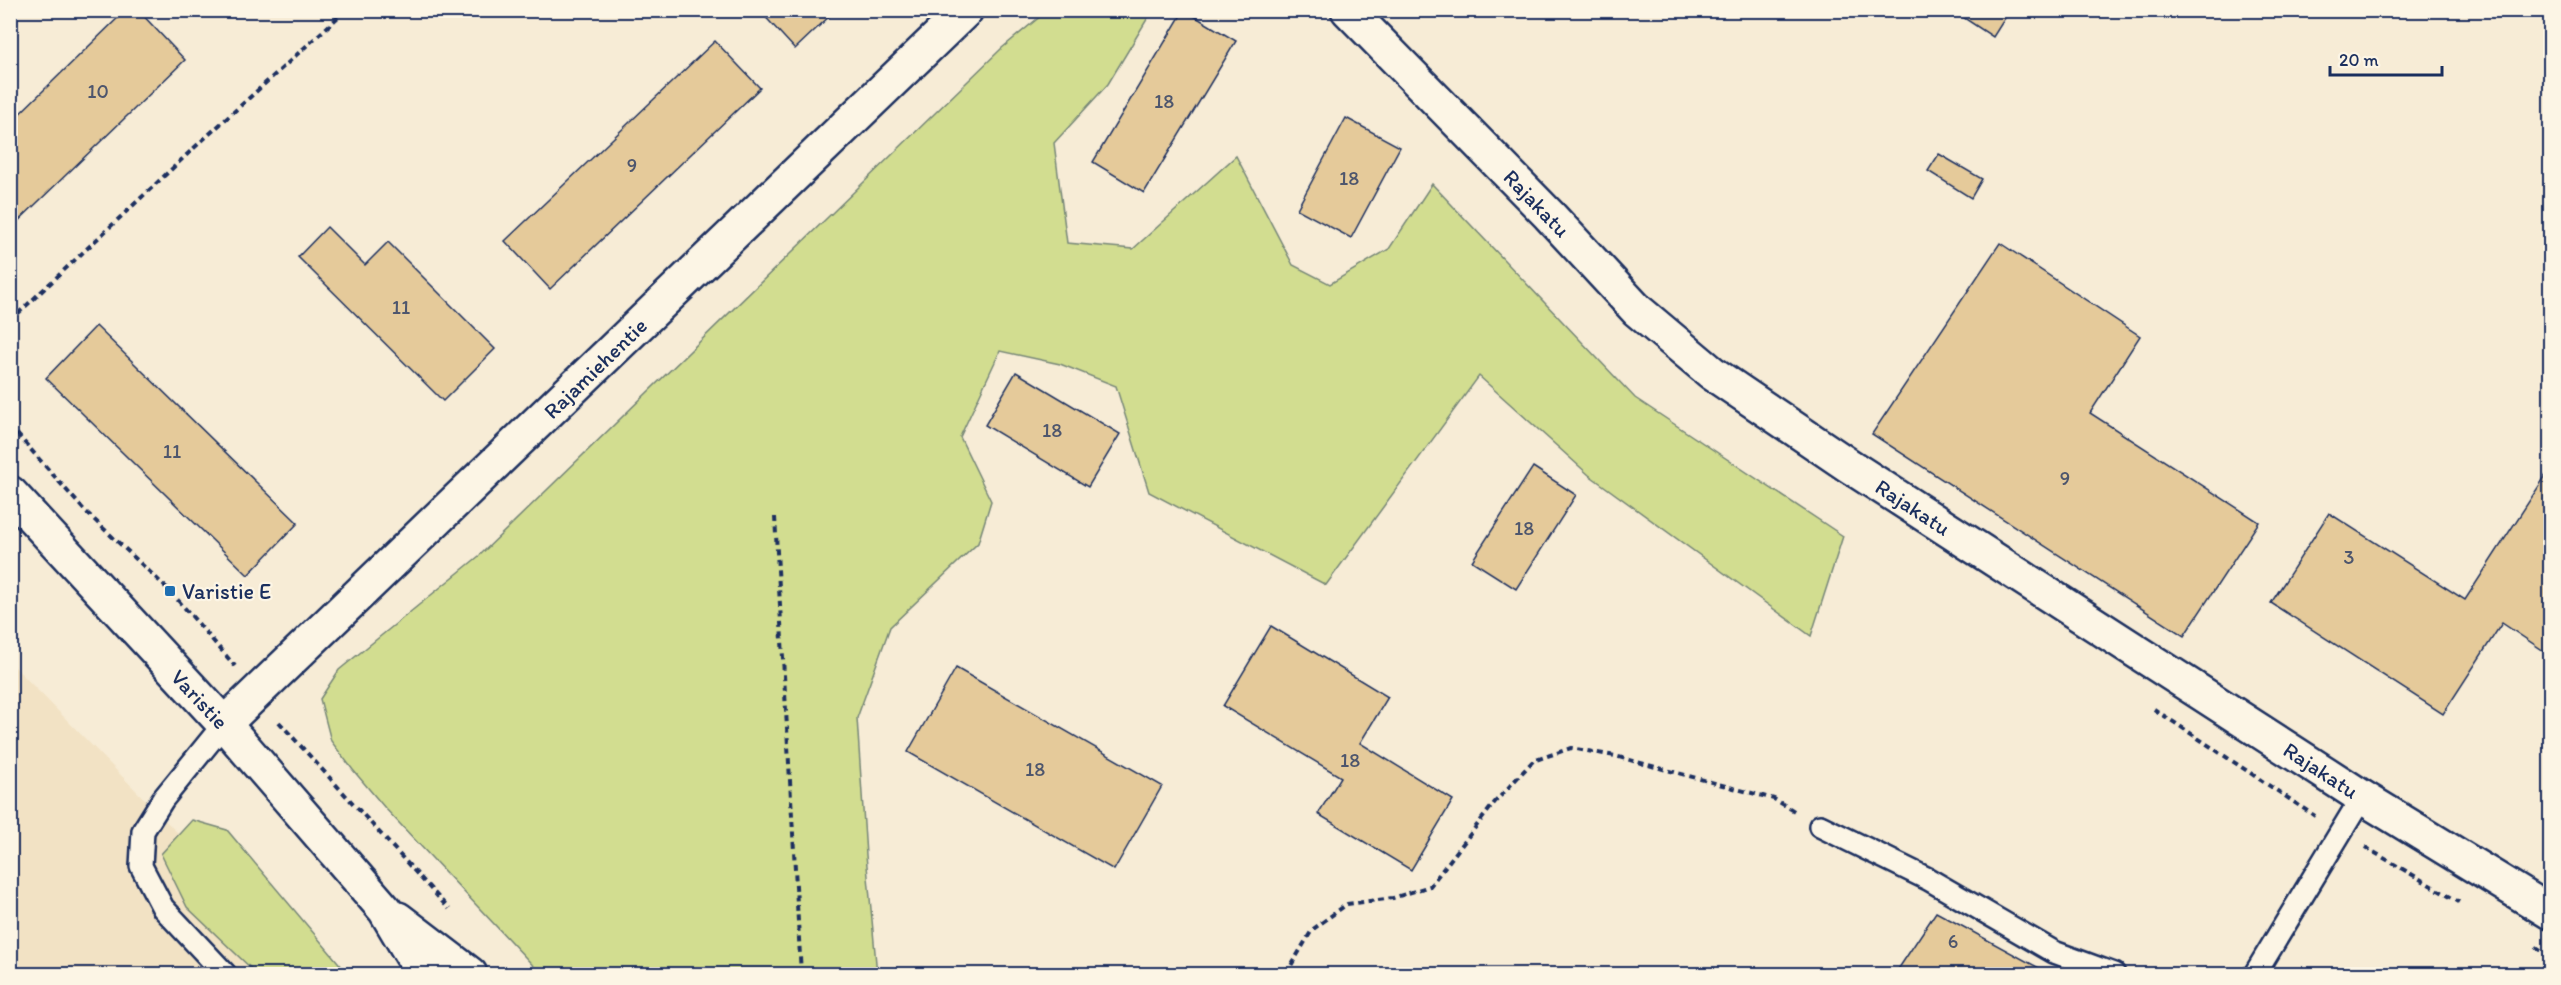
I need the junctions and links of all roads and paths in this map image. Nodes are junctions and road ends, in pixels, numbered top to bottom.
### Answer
1 (346, 10) edge
2 (966, 10) edge
3 (1348, 10) edge
4 (10, 321) edge
5 (10, 493) edge
6 (775, 518) dead end
7 (224, 724) junction
8 (2362, 797) junction
9 (1820, 826) joint
10 (385, 909) junction
11 (2550, 910) edge
12 (225, 975) edge
13 (423, 975) edge
14 (470, 975) edge
15 (801, 975) edge
16 (1286, 975) edge
17 (2114, 975) edge
18 (2255, 975) edge

1 - 4 path
2 - 7 street, Rajamiehentie
3 - 8 street, Rajakatu
5 - 7 street, Varistie
6 - 15 path
7 - 10 street, Varistie
7 - 12 lane
8 - 11 street, Rajakatu
8 - 18 lane
9 - 16 path
9 - 17 lane
10 - 13 street, Varistie
10 - 14 street, Varistie

